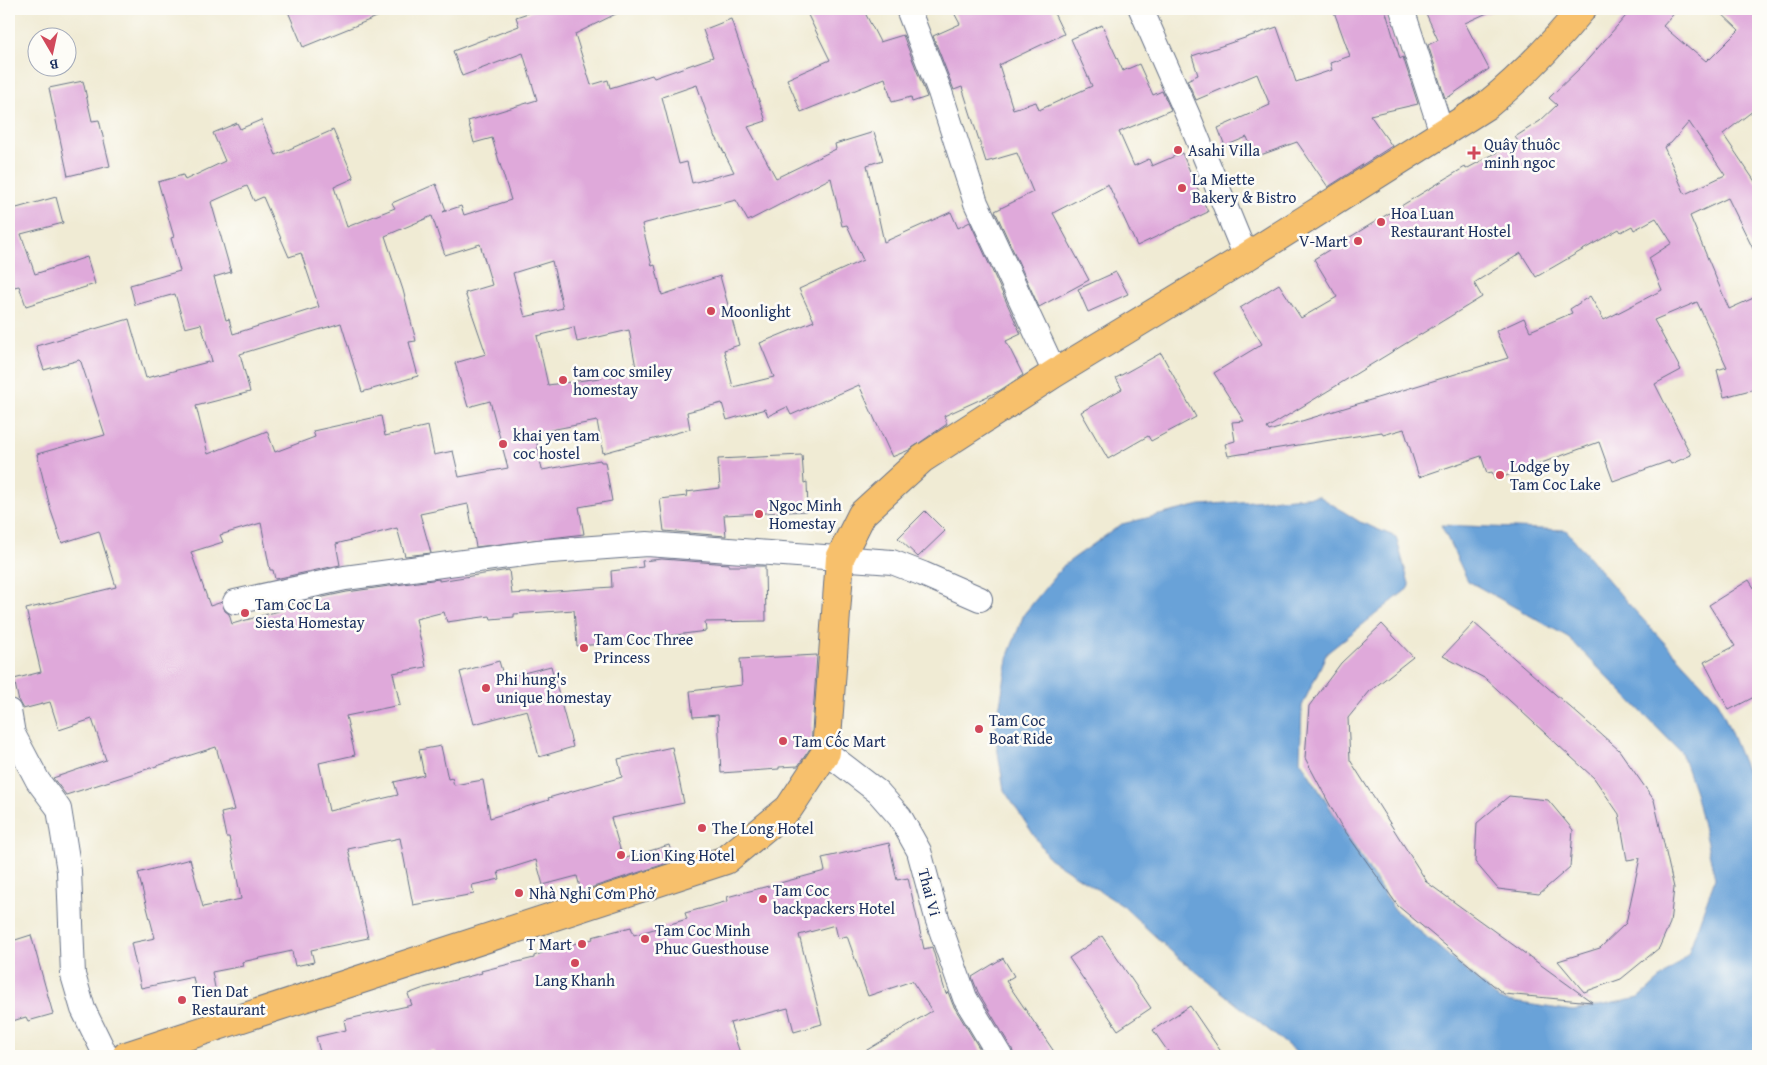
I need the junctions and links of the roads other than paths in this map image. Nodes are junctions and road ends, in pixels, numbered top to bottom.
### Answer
1 (908, 9) edge
2 (1141, 9) edge
3 (1402, 9) edge
4 (1582, 9) edge
5 (1442, 133) junction
6 (1246, 257) junction
7 (1055, 373) junction
8 (840, 558) junction
9 (980, 599) dead end
10 (235, 602) dead end
11 (9, 711) edge
12 (826, 752) junction
13 (143, 1054) edge
14 (106, 1056) edge
15 (1000, 1056) edge

1 - 7 street
2 - 6 street
3 - 5 street
4 - 5 main road
5 - 6 main road
6 - 7 main road
7 - 8 main road
8 - 9 street
8 - 10 street
8 - 12 main road
11 - 14 street
12 - 13 main road
12 - 15 street, Thai Vi

